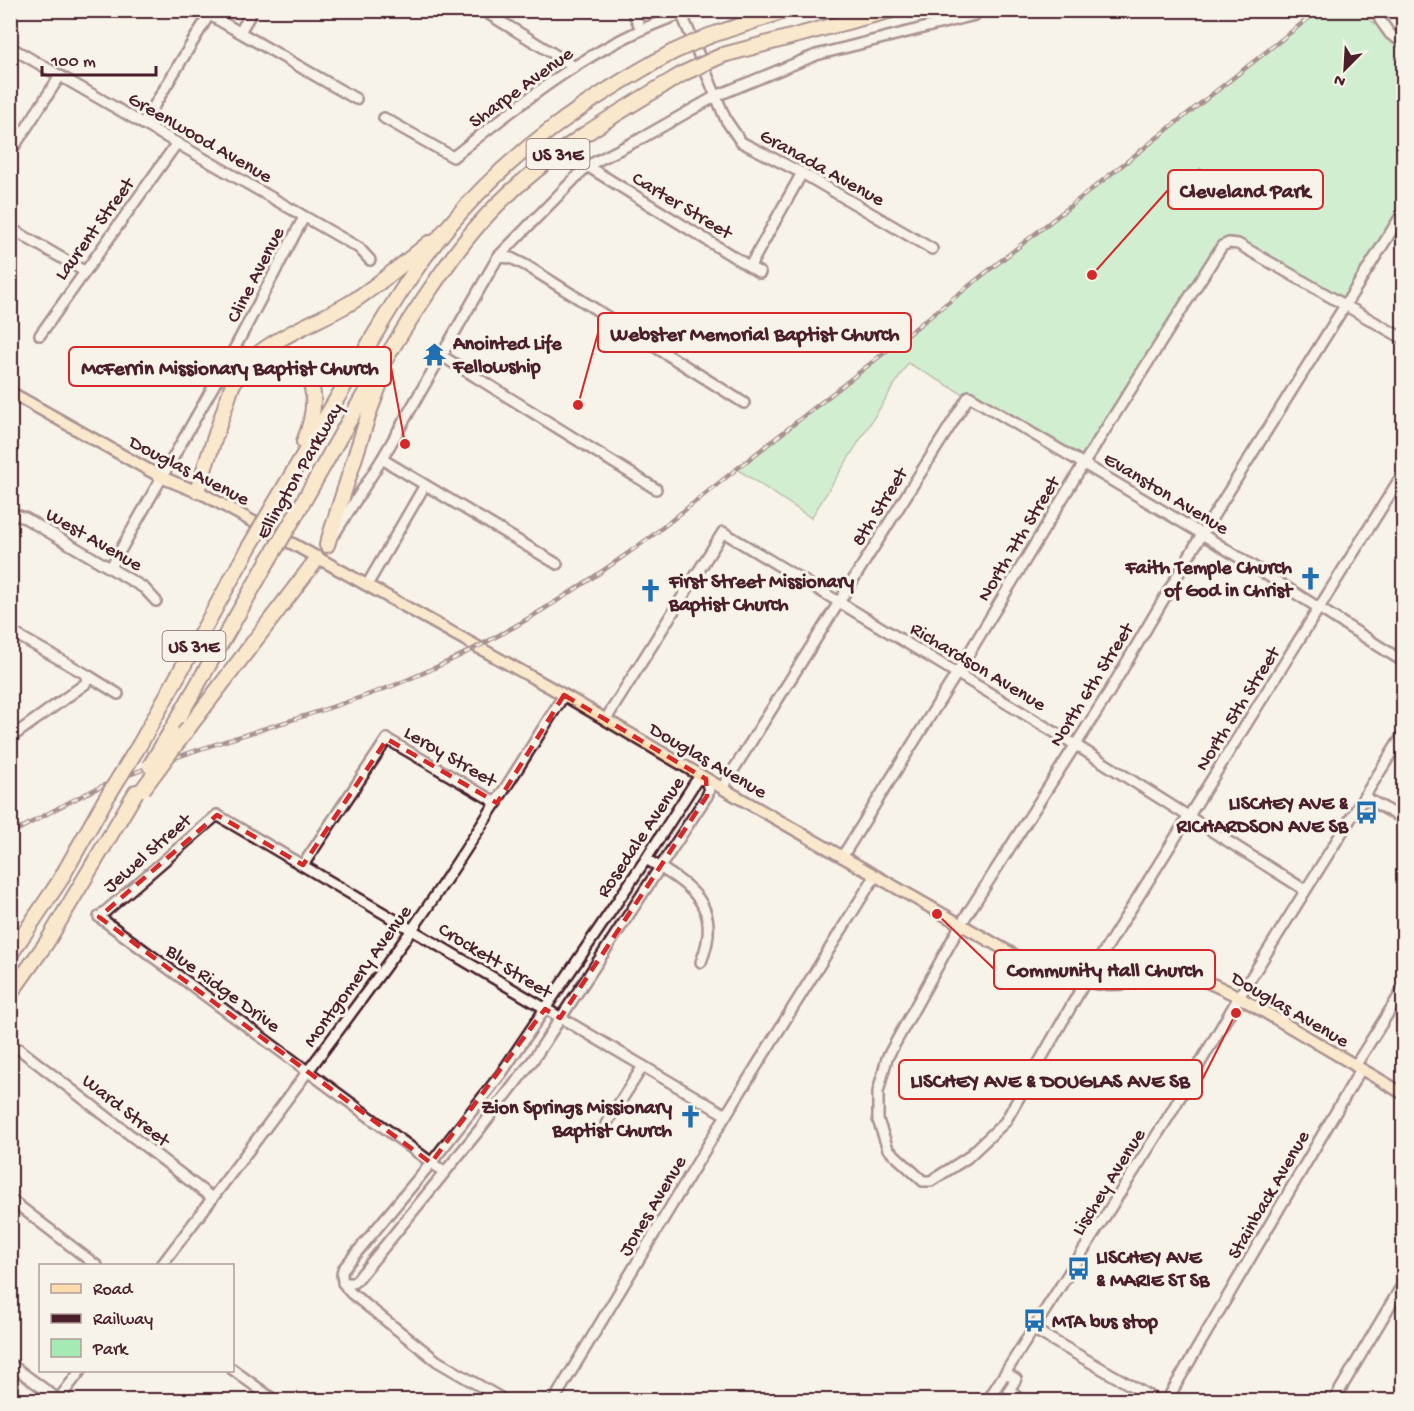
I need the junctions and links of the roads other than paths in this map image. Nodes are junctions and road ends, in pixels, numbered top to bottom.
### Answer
1 (253, 10) edge
2 (482, 10) edge
3 (632, 10) edge
4 (787, 10) edge
5 (892, 10) edge
6 (681, 12) edge
7 (205, 13) edge
8 (975, 15) dead end
9 (1380, 20) dead end
10 (640, 29) junction
11 (240, 32) junction
12 (1404, 43) edge
13 (10, 47) edge
14 (574, 67) junction
15 (60, 76) junction
16 (716, 96) junction
17 (356, 99) dead end
18 (384, 118) dead end
19 (143, 124) junction
20 (177, 143) junction
21 (10, 153) edge
22 (586, 166) junction
23 (802, 173) junction
24 (1404, 211) edge
25 (304, 217) junction
26 (10, 228) edge
27 (446, 228) junction
28 (932, 249) dead end
29 (498, 257) junction
30 (370, 260) dead end
31 (750, 266) junction
32 (84, 271) junction
33 (760, 273) dead end
34 (1345, 304) junction
35 (40, 335) dead end
36 (397, 338) junction
37 (1404, 339) edge
38 (442, 356) junction
39 (10, 392) edge
40 (969, 396) joint
41 (744, 403) dead end
42 (382, 459) junction
43 (1084, 463) junction
44 (1404, 472) edge
45 (161, 477) junction
46 (286, 485) junction
47 (425, 485) junction
48 (656, 489) dead end
49 (201, 493) junction
50 (10, 513) edge
51 (1202, 534) junction
52 (327, 545) junction
53 (317, 559) junction
54 (557, 564) dead end
55 (111, 567) junction
56 (368, 585) junction
57 (156, 601) dead end
58 (839, 602) junction
59 (1319, 609) junction
60 (10, 631) edge
61 (1404, 662) edge
62 (957, 673) junction
63 (87, 680) junction
64 (118, 694) dead end
65 (564, 695) junction
66 (606, 719) junction
67 (1404, 733) edge
68 (10, 738) edge
69 (1074, 744) junction
70 (706, 779) junction
71 (722, 788) junction
72 (139, 790) junction
73 (1364, 797) junction
74 (496, 802) junction
75 (217, 815) joint
76 (1190, 816) junction
77 (1404, 819) edge
78 (843, 857) junction
79 (646, 859) junction
80 (303, 865) junction
81 (661, 867) junction
82 (875, 876) junction
83 (1305, 890) junction
84 (99, 917) joint
85 (961, 924) junction
86 (412, 929) junction
87 (10, 955) edge
88 (701, 962) dead end
89 (1086, 982) junction
90 (1404, 988) edge
91 (10, 994) edge
92 (1239, 997) junction
93 (545, 1009) junction
94 (560, 1018) junction
95 (19, 1049) dead end
96 (642, 1066) junction
97 (1358, 1067) junction
98 (309, 1071) junction
99 (1404, 1094) edge
100 (726, 1115) junction
101 (606, 1124) dead end
102 (431, 1163) junction
103 (444, 1172) junction
104 (923, 1181) joint
105 (212, 1198) junction
106 (10, 1199) edge
107 (94, 1264) edge
108 (162, 1264) edge
109 (1404, 1281) edge
110 (343, 1282) junction
111 (1034, 1329) junction
112 (10, 1364) edge
113 (234, 1371) edge
114 (80, 1372) edge
115 (1006, 1373) junction
116 (1018, 1385) dead end
117 (58, 1400) edge
118 (273, 1401) edge
119 (504, 1401) edge
120 (554, 1401) edge
121 (988, 1401) edge
122 (1156, 1401) edge
123 (1167, 1401) edge
124 (1334, 1401) edge

1 - 11 street
2 - 14 street
3 - 10 street
4 - 27 highway, Ellington Parkway / US 31E, bridge
5 - 36 highway, Ellington Parkway / US 31E, bridge
6 - 10 street, Sharpe Avenue
6 - 16 street, Granada Avenue
7 - 11 street
7 - 19 street
8 - 16 street
9 - 12 street
10 - 14 street, Sharpe Avenue
11 - 17 street
13 - 15 street, Greenwood Avenue
14 - 18 street, Sharpe Avenue
15 - 19 street, Greenwood Avenue
15 - 21 street
16 - 22 street
16 - 23 street, Granada Avenue
19 - 20 street, Greenwood Avenue
20 - 25 street, Greenwood Avenue
20 - 32 street, Laurent Street
22 - 29 street
22 - 31 street, Carter Street
23 - 28 street, Granada Avenue
23 - 31 street
24 - 34 street, North 6th Street
25 - 30 street, Greenwood Avenue
25 - 45 street, Cline Avenue
26 - 32 street
27 - 46 highway, Ellington Parkway / US 31E
27 - 49 highway
29 - 38 street
29 - 41 street
31 - 33 street, Carter Street
32 - 35 street, Laurent Street
34 - 37 street
34 - 43 street, North 7th Street
34 - 51 street, North 6th Street
36 - 52 highway
36 - 72 highway, Ellington Parkway / US 31E, bridge
38 - 42 street
38 - 48 street
39 - 45 main road, Douglas Avenue
40 - 43 street, Evanston Avenue
40 - 58 street, 8th Street
42 - 47 street
42 - 52 street
43 - 51 street, Evanston Avenue
43 - 62 street, North 7th Street
44 - 59 street, North 5th Street
45 - 49 main road, Douglas Avenue
45 - 55 street, Cline Avenue
46 - 49 highway
46 - 87 highway, Ellington Parkway / US 31E, bridge
47 - 54 street
47 - 56 street
49 - 53 main road, Douglas Avenue
50 - 55 street, West Avenue
51 - 59 street, Evanston Avenue
51 - 69 street, North 6th Street
52 - 53 main road
53 - 56 main road, Douglas Avenue
53 - 72 highway, bridge
55 - 57 street, West Avenue
56 - 65 main road, Douglas Avenue
58 - 62 street, Richardson Avenue
58 - 66 street, Richardson Avenue
58 - 71 street, 8th Street
59 - 61 street, Evanston Avenue
59 - 76 street, North 5th Street
60 - 63 street
62 - 69 street, Richardson Avenue
62 - 78 street, North 7th Street
63 - 64 street
63 - 68 street
65 - 66 main road, Douglas Avenue
65 - 74 street, Montgomery Avenue
66 - 70 main road, Douglas Avenue
67 - 73 street, Lischey Avenue
69 - 76 street, Richardson Avenue
69 - 85 street, North 6th Street
70 - 71 main road, Douglas Avenue
70 - 79 street, Rosedale Avenue
70 - 81 street, Rosedale Avenue
71 - 78 main road, Douglas Avenue
72 - 91 highway
73 - 77 street
73 - 83 street, Lischey Avenue
74 - 80 street, Leroy Street
74 - 86 street, Montgomery Avenue
75 - 80 street, Crockett Street
75 - 84 street, Jewel Street
76 - 83 street, Richardson Avenue
76 - 89 street, North 5th Street
78 - 82 main road, Douglas Avenue
79 - 81 street
79 - 93 street, Rosedale Avenue
80 - 86 street, Crockett Street
81 - 88 street
81 - 94 street, Rosedale Avenue
82 - 85 main road, Douglas Avenue
82 - 100 street, Jones Avenue
83 - 92 street, Lischey Avenue
84 - 98 street, Blue Ridge Drive
85 - 89 main road, Douglas Avenue
85 - 104 street, North 6th Street
86 - 93 street, Crockett Street
86 - 98 street, Montgomery Avenue
89 - 92 main road, Douglas Avenue
89 - 104 street, North 5th Street
90 - 97 street, Stainback Avenue
92 - 97 main road, Douglas Avenue
92 - 111 street, Lischey Avenue
93 - 94 street, Crockett Street
93 - 102 street, Rosedale Avenue
94 - 96 street, Crockett Street
94 - 103 street, Rosedale Avenue
95 - 105 street, Ward Street
96 - 100 street, Crockett Street
96 - 101 street
97 - 99 main road, Douglas Avenue
97 - 123 street, Stainback Avenue
98 - 102 street, Blue Ridge Drive
98 - 105 street, Montgomery Avenue
100 - 120 street, Jones Avenue
102 - 103 street, Blue Ridge Drive
102 - 110 street, Rosedale Avenue
103 - 110 street, Rosedale Avenue
105 - 108 street, Montgomery Avenue
106 - 107 street
109 - 124 street
110 - 119 street
111 - 115 street, Lischey Avenue
111 - 122 street
112 - 117 street
113 - 118 street
114 - 117 street
115 - 116 street
115 - 121 street, Lischey Avenue

